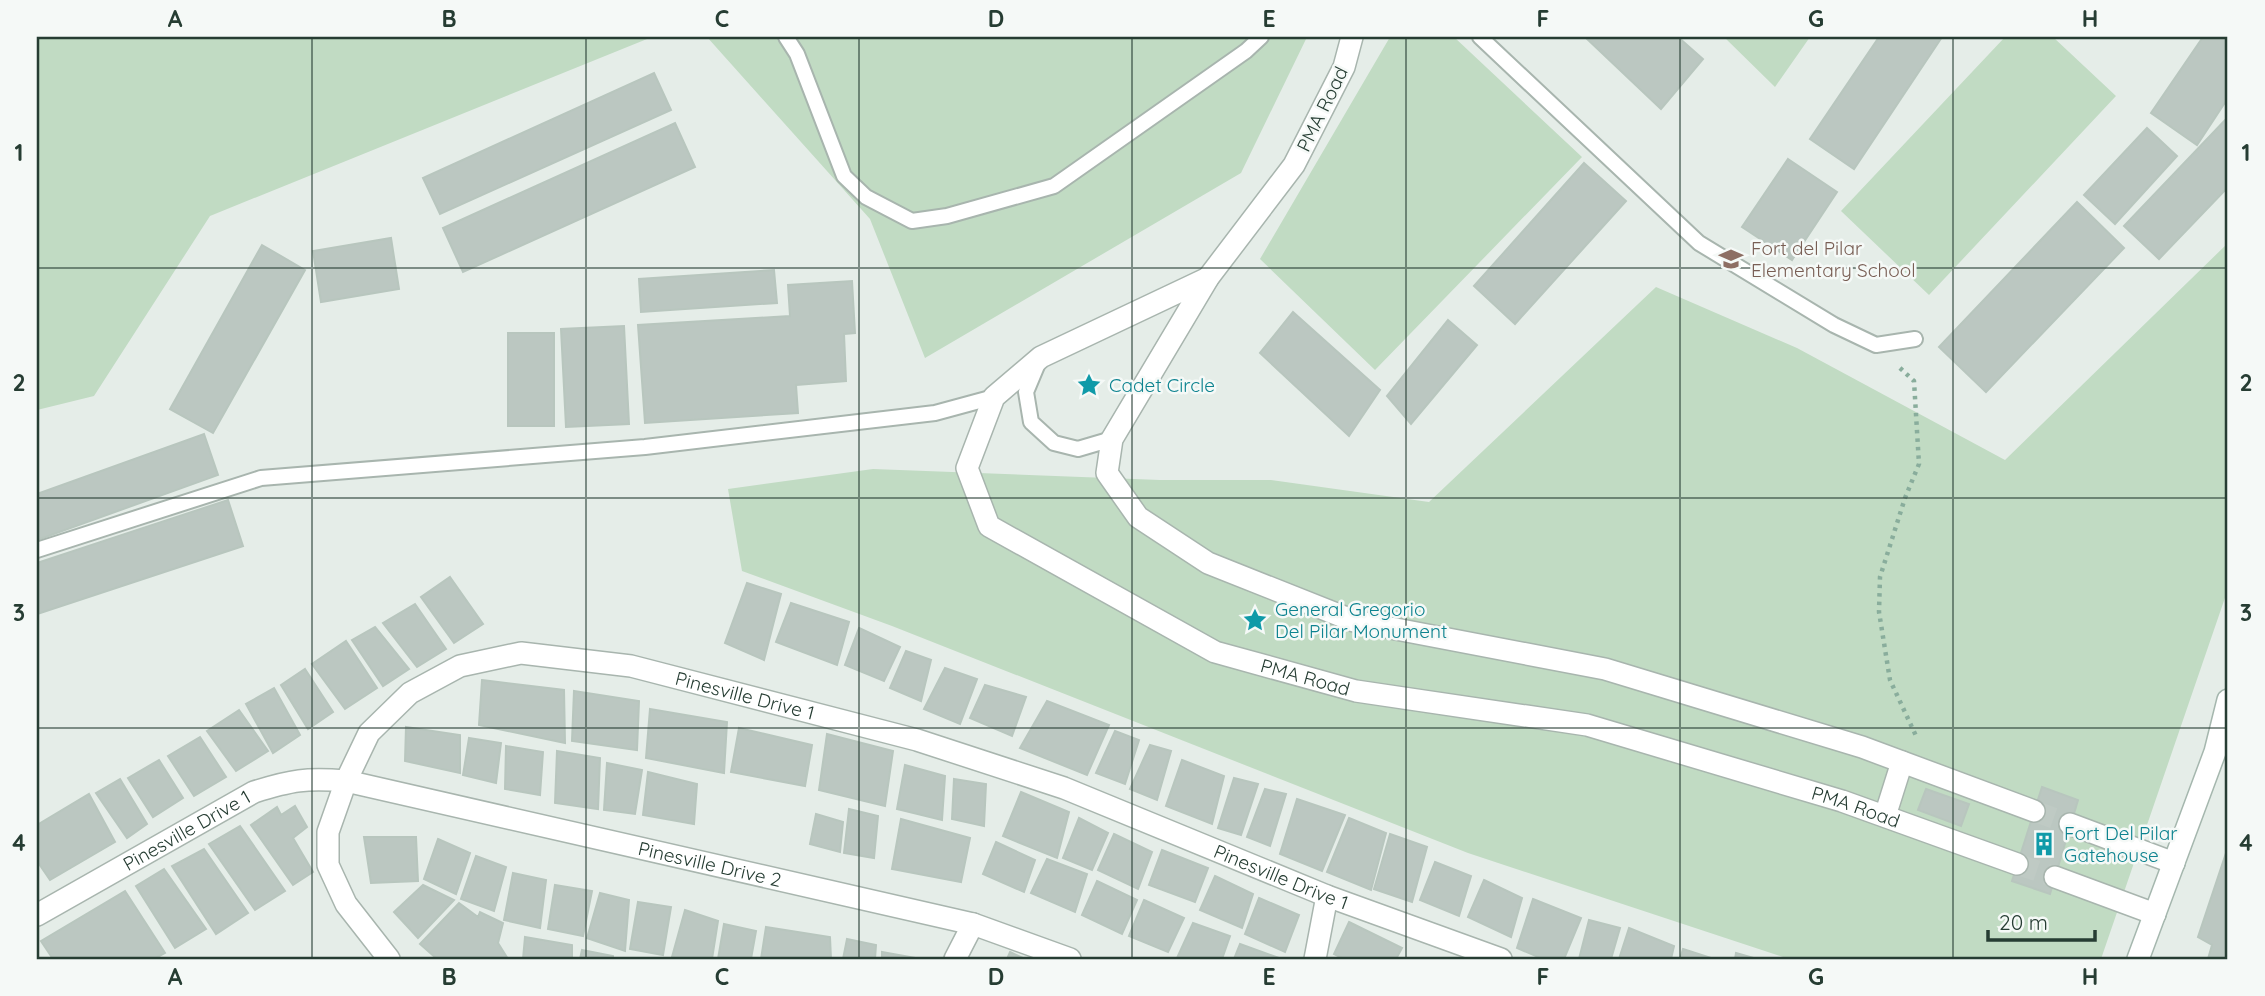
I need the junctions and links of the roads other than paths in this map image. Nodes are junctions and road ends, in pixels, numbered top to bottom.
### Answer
1 (786, 37) edge
2 (1261, 37) edge
3 (1352, 37) edge
4 (1480, 37) edge
5 (1208, 278) junction
6 (1914, 339) dead end
7 (1041, 357) junction
8 (993, 397) junction
9 (1112, 439) junction
10 (37, 550) edge
11 (2228, 700) edge
12 (1902, 762) junction
13 (346, 781) junction
14 (2034, 811) tunnel mouth
15 (1885, 816) junction
16 (2070, 824) tunnel mouth
17 (2017, 863) tunnel mouth
18 (2174, 863) junction
19 (2055, 877) tunnel mouth
20 (1327, 896) junction
21 (2155, 914) junction
22 (37, 915) edge
23 (973, 924) junction
24 (389, 959) edge
25 (955, 959) edge
26 (1070, 959) edge
27 (1315, 959) edge
28 (1501, 959) edge
29 (2138, 959) edge

1 - 2 lane
3 - 5 street, PMA Road
4 - 6 lane
5 - 7 street, PMA Road
5 - 9 street, PMA Road
7 - 8 street, PMA Road
7 - 9 lane
8 - 10 lane
8 - 15 street, PMA Road
9 - 12 street, PMA Road
11 - 18 street
12 - 14 street, PMA Road
12 - 15 street
13 - 20 street, Pinesville Drive 1
13 - 22 street, Pinesville Drive 1
13 - 23 street, Pinesville Drive 2
13 - 24 street
15 - 17 street, PMA Road
16 - 18 street
18 - 21 street
19 - 21 street
20 - 27 street
20 - 28 street, Pinesville Drive 1
21 - 29 street
23 - 25 street
23 - 26 street, Pinesville Drive 2

